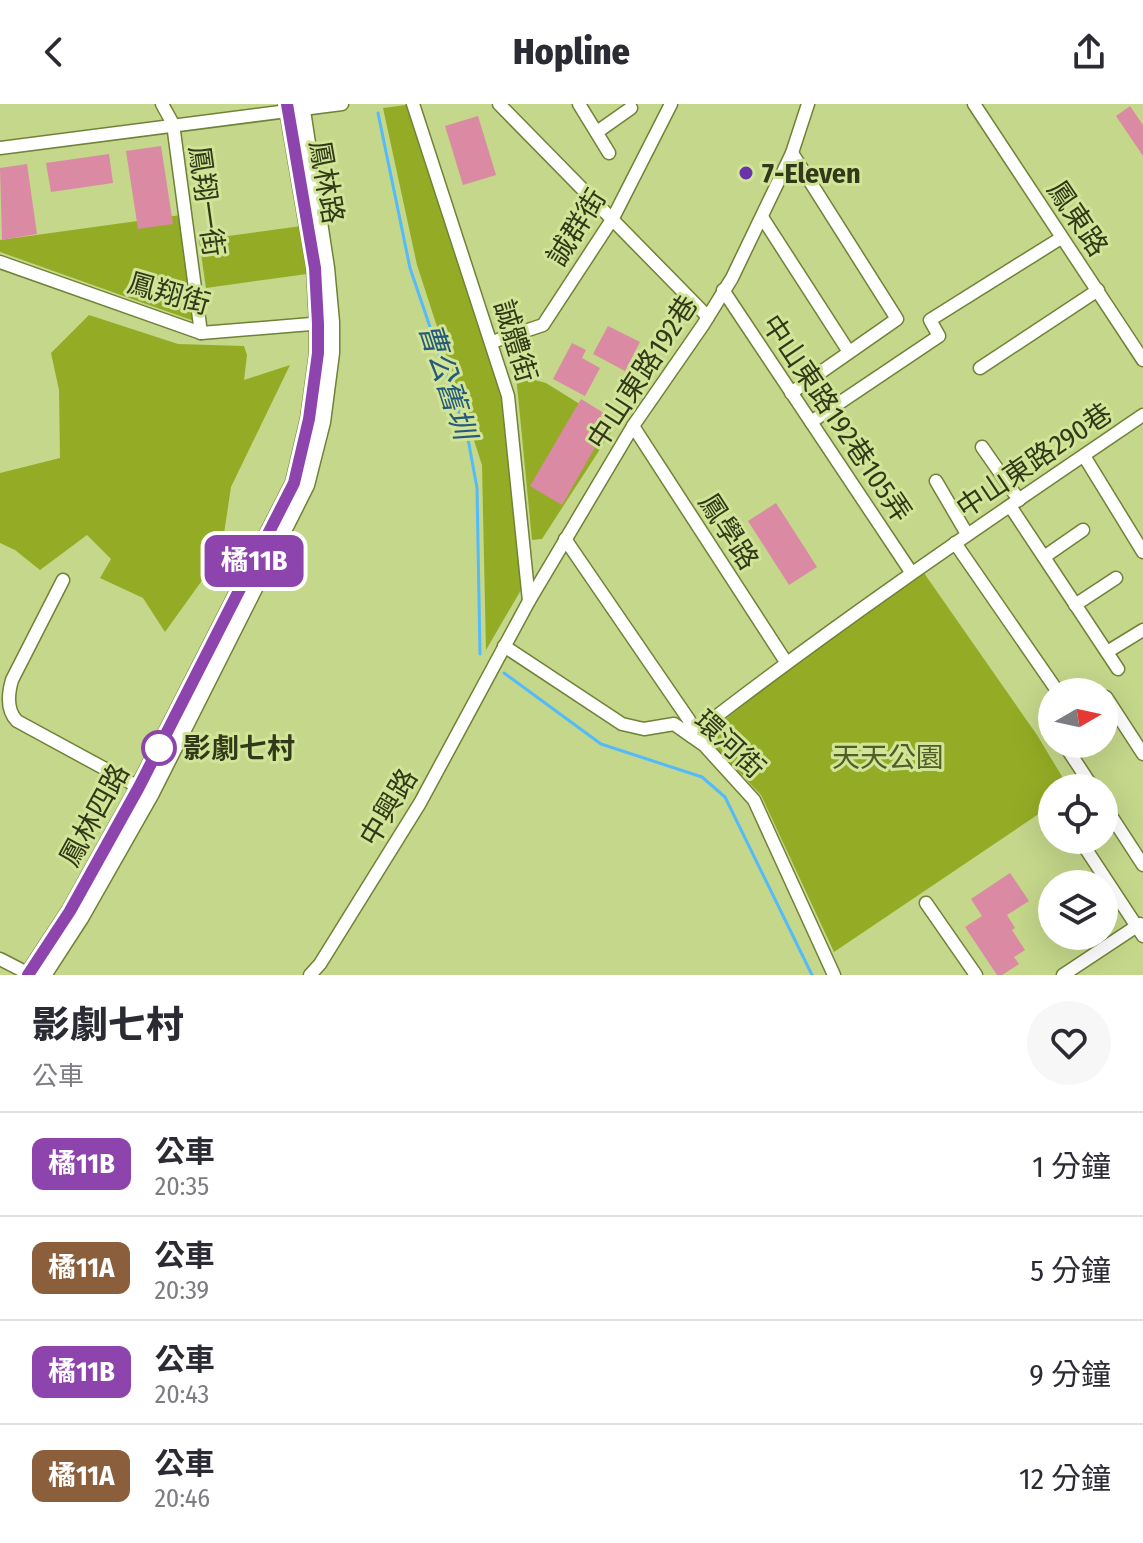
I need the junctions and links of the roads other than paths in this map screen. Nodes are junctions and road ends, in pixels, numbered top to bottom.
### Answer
1 (162, 104) edge
2 (342, 104) edge
3 (413, 104) edge
4 (499, 104) edge
5 (579, 104) edge
6 (671, 104) edge
7 (808, 104) edge
8 (974, 104) edge
9 (294, 106) edge
10 (631, 108) dead end
11 (173, 124) junction
12 (597, 132) junction
13 (0, 148) edge
14 (609, 153) dead end
15 (792, 153) junction
16 (762, 217) junction
17 (613, 218) junction
18 (1061, 238) junction
19 (0, 262) edge
20 (321, 268) joint
21 (723, 290) junction
22 (1098, 290) junction
23 (708, 317) junction
24 (324, 323) junction
25 (201, 333) junction
26 (492, 342) junction
27 (849, 352) junction
28 (1143, 360) edge
29 (980, 368) dead end
30 (791, 393) junction
31 (1143, 415) edge
32 (811, 422) junction
33 (633, 426) junction
34 (982, 447) dead end
35 (1084, 456) junction
36 (936, 481) dead end
37 (1014, 503) junction
38 (1083, 530) dead end
39 (967, 534) junction
40 (565, 539) junction
41 (955, 543) junction
42 (1143, 552) edge
43 (1044, 557) junction
44 (911, 572) junction
45 (1116, 578) dead end
46 (63, 580) dead end
47 (529, 601) junction
48 (1075, 605) junction
49 (1143, 630) edge
50 (500, 651) junction
51 (1107, 652) junction
52 (786, 662) junction
53 (1118, 669) dead end
54 (6, 677) edge
55 (1048, 678) edge
56 (1118, 715) edge
57 (691, 736) junction
58 (1143, 754) edge
59 (145, 790) junction
60 (1118, 827) edge
61 (1090, 854) edge
62 (1143, 865) edge
63 (926, 903) dead end
64 (1141, 928) edge
65 (0, 959) edge
66 (33, 975) edge
67 (310, 975) edge
68 (834, 975) edge
69 (976, 975) edge
70 (1063, 975) edge

1 - 11 street
2 - 9 street
3 - 26 street, 誠體街
4 - 17 street
5 - 12 street
6 - 17 street, 誠群街
7 - 15 street, 中山東路192巷
8 - 18 street, 鳳東路
9 - 11 street
9 - 20 main road, 鳳林路
10 - 12 street
11 - 13 street
11 - 25 street, 鳳翔一街
12 - 14 street
15 - 16 street, 中山東路192巷
15 - 27 street
16 - 21 street, 中山東路192巷
16 - 27 street
17 - 23 street
17 - 26 street, 誠群街
18 - 22 street, 鳳東路
18 - 32 street
19 - 25 street, 鳳翔街
20 - 24 main road, 鳳林四路
21 - 23 street, 中山東路192巷
21 - 30 street, 中山東路192巷105弄
22 - 28 street, 鳳東路
22 - 29 street
23 - 33 street, 中山東路192巷
24 - 25 street, 鳳翔街
24 - 59 main road, 鳳林四路
26 - 47 street, 誠體街
27 - 30 street
30 - 32 street, 中山東路192巷105弄
31 - 35 street, 中山東路290巷
32 - 44 street, 中山東路192巷105弄
33 - 40 street, 中山東路192巷
33 - 52 street, 鳳學路
34 - 37 street
35 - 37 street, 中山東路290巷
35 - 42 street
36 - 39 street
37 - 39 street, 中山東路290巷
37 - 43 street
38 - 43 street
39 - 41 street, 中山東路290巷
40 - 47 street, 中山東路192巷
40 - 57 street
41 - 44 street, 中山東路290巷
41 - 55 street
43 - 48 street
44 - 52 street, 中山東路290巷
45 - 48 street
46 - 54 street
47 - 50 street, 中山東路192巷
48 - 51 street
49 - 51 street
50 - 57 street, 環河街
50 - 67 street, 中興路
51 - 53 street
52 - 57 street, 中山東路290巷
54 - 59 street
56 - 58 street
57 - 68 street, 環河街
59 - 66 main road, 鳳林四路
60 - 62 street
61 - 64 street
63 - 69 street
64 - 70 street
65 - 66 street

